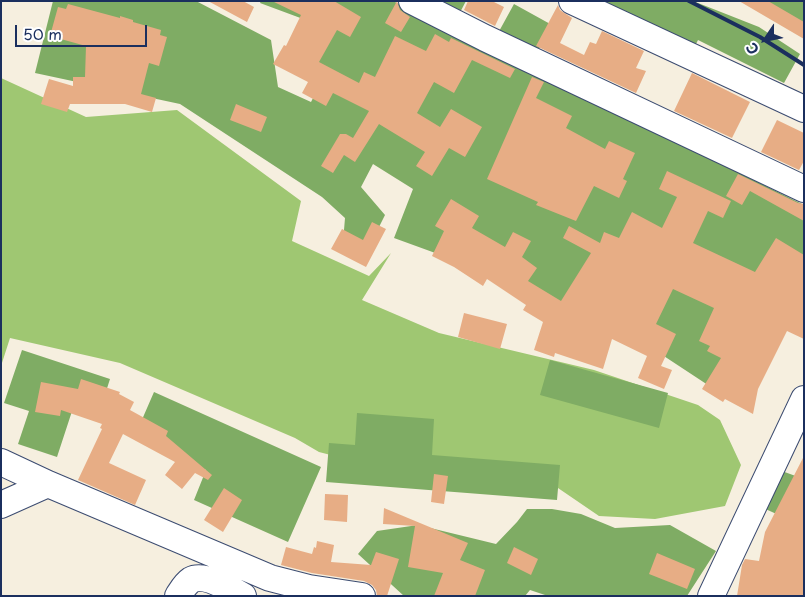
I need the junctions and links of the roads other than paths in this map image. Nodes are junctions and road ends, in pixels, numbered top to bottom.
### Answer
1 (412, 1) edge
2 (572, 1) edge
3 (804, 109) edge
4 (804, 189) edge
5 (803, 401) edge
6 (1, 462) edge
7 (48, 484) junction
8 (1, 505) edge
9 (178, 596) edge
10 (244, 596) edge
11 (362, 596) edge
12 (711, 596) edge

1 - 4 street
2 - 3 street
5 - 12 street
6 - 7 street
7 - 8 street
7 - 11 street
9 - 10 street

